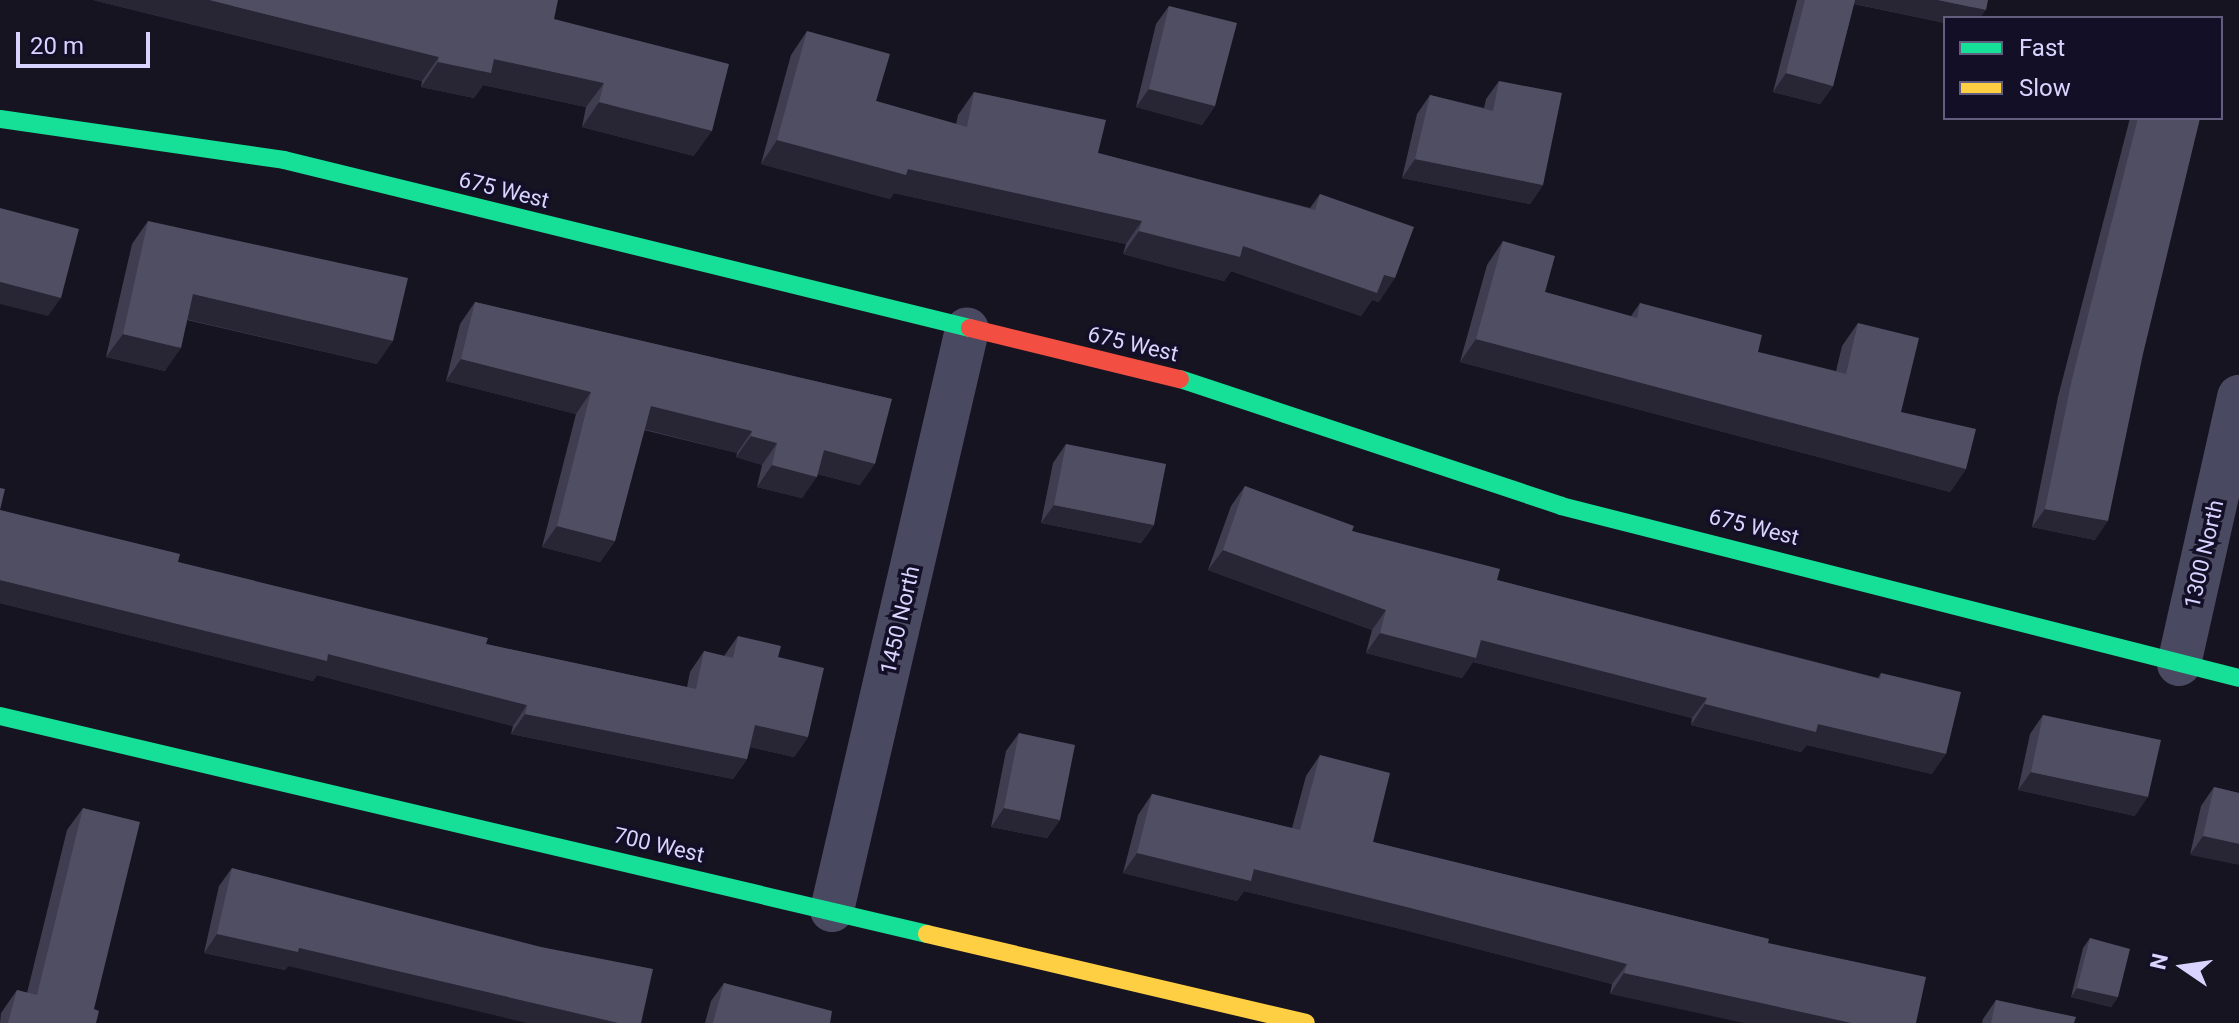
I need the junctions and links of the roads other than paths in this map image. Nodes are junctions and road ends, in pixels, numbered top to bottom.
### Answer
1 (0, 119) edge
2 (967, 330) junction
3 (2239, 397) edge
4 (2179, 664) junction
5 (2239, 678) edge
6 (0, 716) edge
7 (832, 910) junction
8 (1306, 1023) edge

1 - 2 street, 675 West
2 - 4 street, 675 West
2 - 7 street, 1450 North
3 - 4 street, 1300 North
4 - 5 street, 675 West
6 - 7 street, 700 West
7 - 8 street, 700 West

